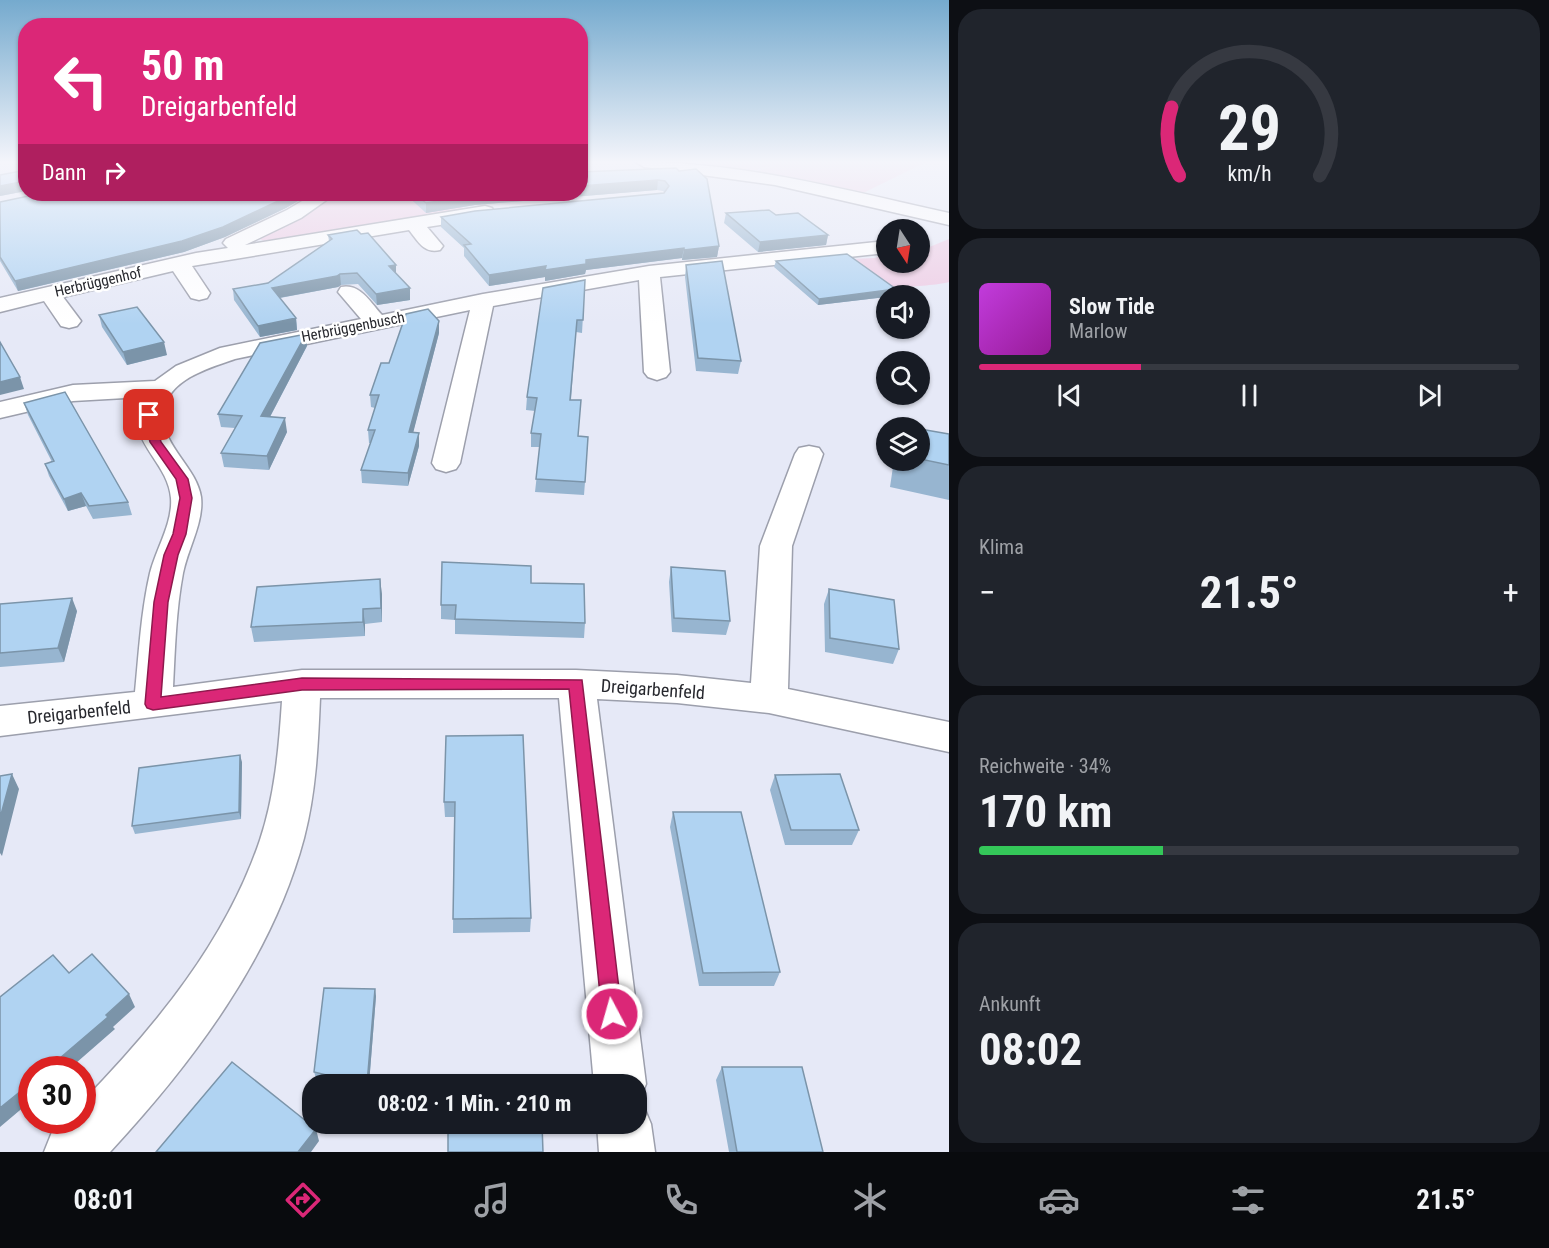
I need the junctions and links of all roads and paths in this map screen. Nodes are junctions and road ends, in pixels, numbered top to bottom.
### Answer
1 (290, 216) edge
2 (435, 216) edge
3 (927, 216) edge
4 (949, 221) edge
5 (413, 223) junction
6 (930, 232) edge
7 (433, 246) dead end
8 (876, 249) edge
9 (188, 261) junction
10 (649, 272) junction
11 (199, 292) dead end
12 (349, 292) edge
13 (49, 293) junction
14 (483, 301) junction
15 (0, 305) edge
16 (69, 321) dead end
17 (376, 322) junction
18 (657, 372) dead end
19 (160, 388) junction
20 (0, 410) edge
21 (809, 454) dead end
22 (446, 463) dead end
23 (302, 684) junction
24 (576, 684) junction
25 (769, 699) junction
26 (153, 704) junction
27 (0, 721) edge
28 (949, 737) edge
29 (619, 1074) edge
30 (625, 1134) edge
31 (72, 1152) edge
32 (627, 1152) edge

1 - 9 street, Herbrüggenhof
2 - 5 street, Herbrüggenhof
3 - 4 street
4 - 6 street
5 - 7 street
5 - 9 street, Herbrüggenhof
8 - 10 street, Herbrüggenbusch
9 - 11 street
9 - 13 street, Herbrüggenhof
10 - 14 street, Herbrüggenbusch
10 - 18 street
12 - 17 street
13 - 15 street, Herbrüggenhof
13 - 16 street
14 - 17 street, Herbrüggenbusch
14 - 22 street
17 - 19 street, Herbrüggenbusch
19 - 20 street, Herbrüggenbusch
19 - 26 street
21 - 25 street
23 - 24 street, Dreigarbenfeld
23 - 26 street, Dreigarbenfeld
23 - 31 street
24 - 25 street, Dreigarbenfeld
24 - 29 street
25 - 28 street, Dreigarbenfeld
26 - 27 street, Dreigarbenfeld
30 - 32 street

